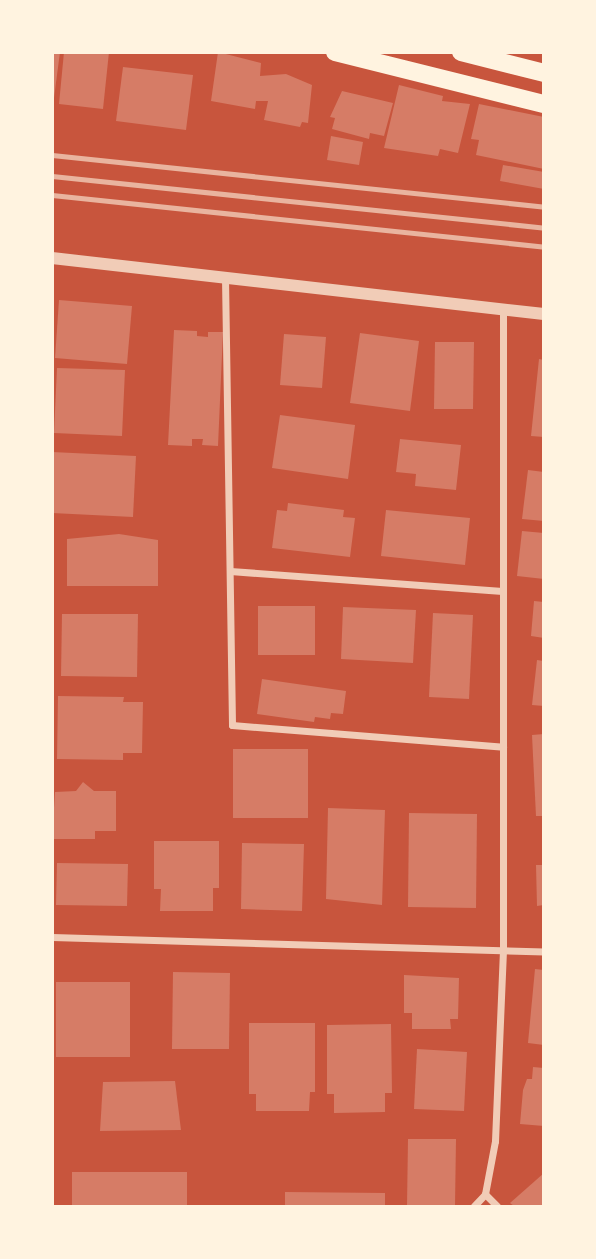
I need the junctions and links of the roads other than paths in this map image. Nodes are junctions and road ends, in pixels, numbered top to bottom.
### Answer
1 (461, 52) edge
2 (344, 54) edge
3 (544, 73) edge
4 (544, 104) edge
5 (52, 258) edge
6 (225, 278) junction
7 (503, 310) junction
8 (544, 314) edge
9 (230, 571) junction
10 (502, 591) junction
11 (503, 747) junction
12 (52, 937) edge
13 (503, 950) junction
14 (544, 952) edge
15 (485, 1194) junction
16 (474, 1206) edge
17 (497, 1206) edge

1 - 3 main road
2 - 4 main road
5 - 6 street
6 - 7 street
6 - 9 street
7 - 8 street
7 - 10 street
9 - 10 street
9 - 11 street
10 - 11 street
11 - 13 street
12 - 13 street
13 - 14 street
13 - 15 street
15 - 16 street
15 - 17 street

